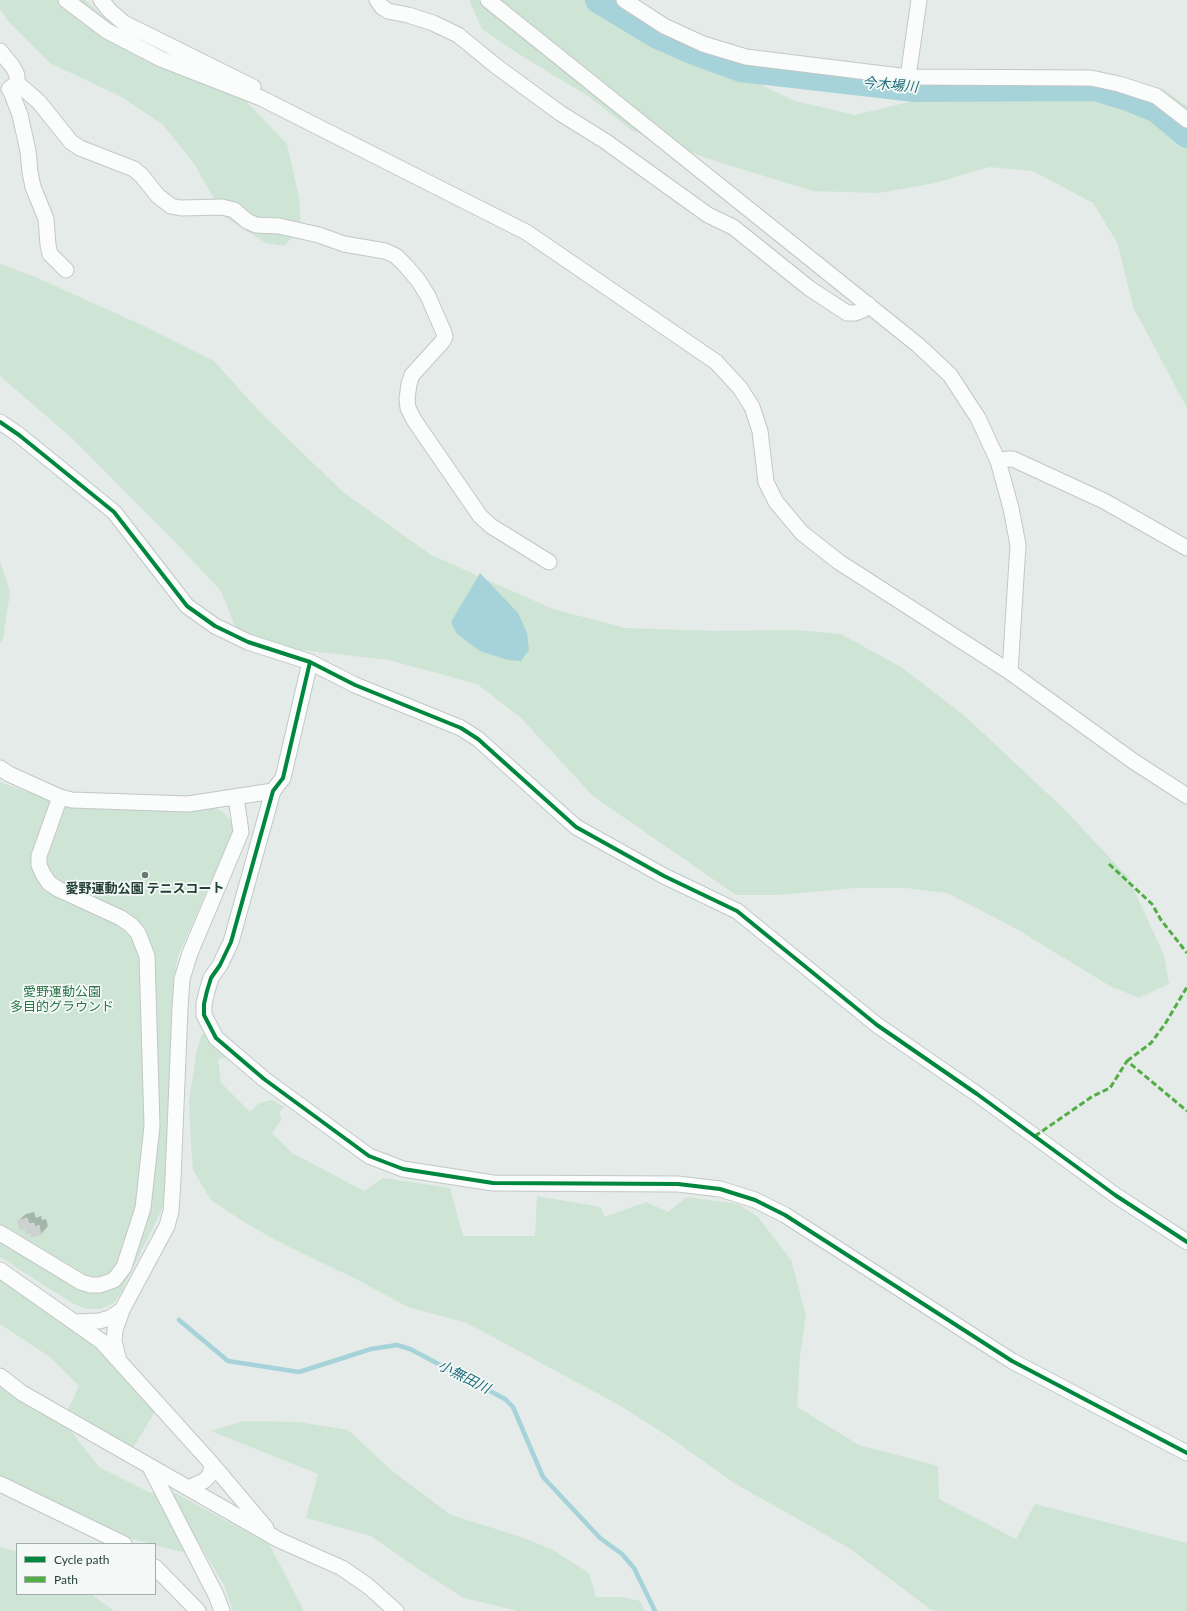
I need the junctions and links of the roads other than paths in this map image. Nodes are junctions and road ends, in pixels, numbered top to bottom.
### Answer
1 (66, 0) edge
2 (101, 0) edge
3 (377, 0) edge
4 (488, 0) edge
5 (624, 0) edge
6 (919, 0) edge
7 (0, 51) edge
8 (908, 78) junction
9 (9, 87) edge
10 (261, 98) junction
11 (1187, 120) edge
12 (66, 270) dead end
13 (868, 304) junction
14 (0, 422) edge
15 (998, 462) junction
16 (1187, 548) edge
17 (549, 562) dead end
18 (310, 662) junction
19 (1010, 672) junction
20 (0, 768) edge
21 (273, 791) junction
22 (1187, 796) edge
23 (60, 797) junction
24 (236, 797) junction
25 (0, 1233) edge
26 (1187, 1242) edge
27 (0, 1270) edge
28 (122, 1310) junction
29 (75, 1322) junction
30 (119, 1361) junction
31 (0, 1376) edge
32 (1187, 1454) edge
33 (212, 1464) junction
34 (150, 1467) junction
35 (0, 1484) edge
36 (188, 1488) junction
37 (279, 1540) junction
38 (122, 1543) edge
39 (156, 1568) edge
40 (198, 1611) edge
41 (222, 1611) edge
42 (396, 1611) edge

1 - 10 street
2 - 10 street
3 - 13 street
4 - 13 street
5 - 8 street
6 - 8 street
7 - 9 street
8 - 11 street
9 - 12 street
9 - 17 street
10 - 19 street
13 - 15 street
14 - 18 street
15 - 16 street
15 - 19 street
18 - 21 street
18 - 26 street
19 - 22 street
20 - 23 street
21 - 24 street
21 - 32 street
23 - 24 street
23 - 25 street
24 - 28 street
27 - 29 street
28 - 29 street
28 - 30 street
29 - 30 street
30 - 33 street
31 - 34 street
33 - 36 street
33 - 37 street
34 - 36 street
34 - 41 street
35 - 38 street
36 - 37 street
37 - 42 street
39 - 40 street

